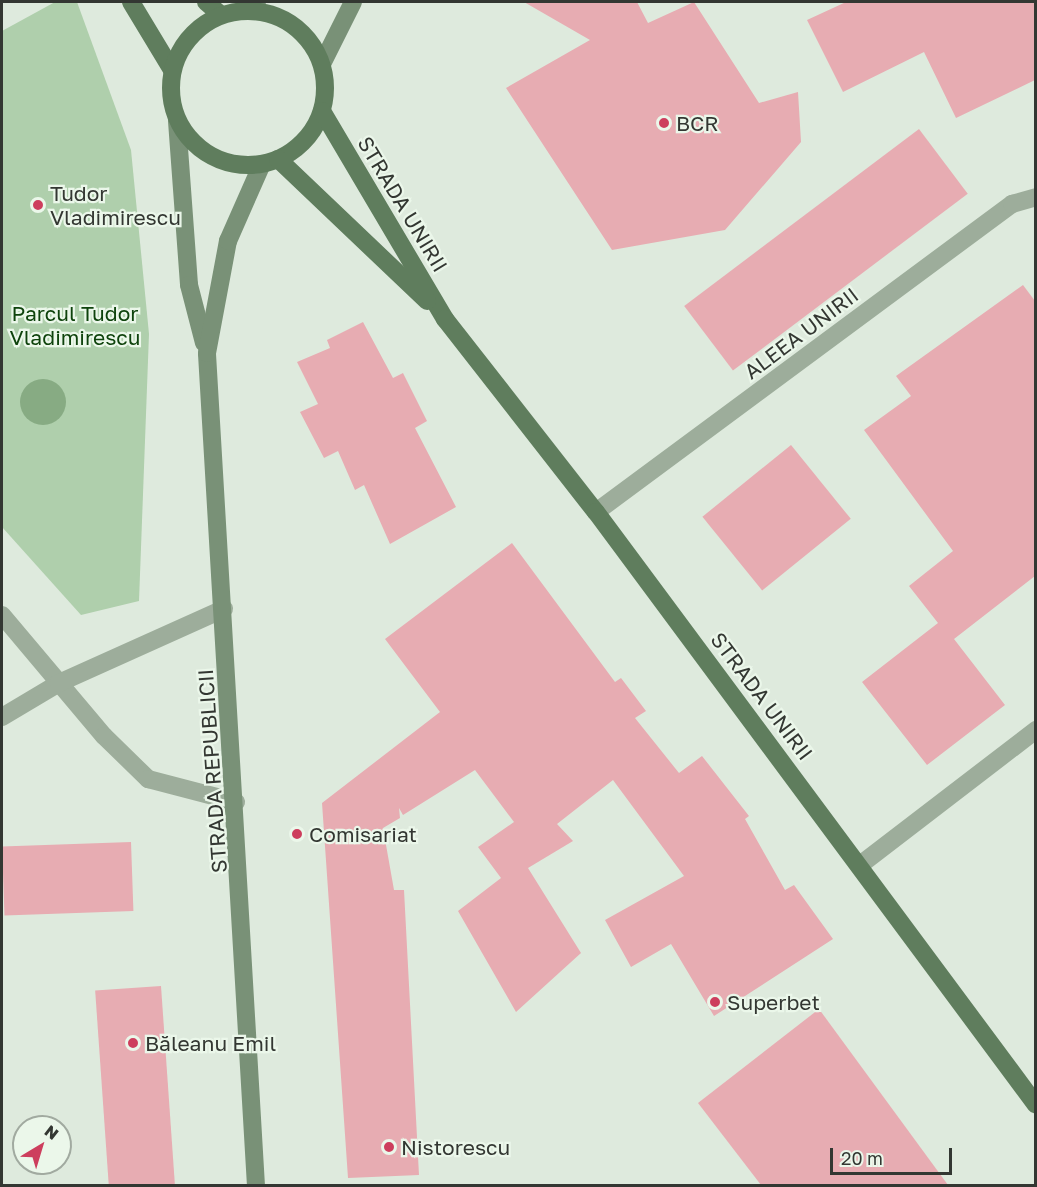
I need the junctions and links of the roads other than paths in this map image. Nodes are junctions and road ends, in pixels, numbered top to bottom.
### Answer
1 (131, 2) edge
2 (206, 2) edge
3 (353, 2) edge
4 (254, 6) edge
5 (220, 14) junction
6 (322, 64) junction
7 (172, 70) junction
8 (322, 111) junction
9 (177, 121) junction
10 (270, 162) junction
11 (1035, 197) edge
12 (445, 319) junction
13 (207, 353) junction
14 (596, 512) junction
15 (224, 609) junction
16 (2, 615) edge
17 (59, 683) junction
18 (2, 717) edge
19 (1035, 730) edge
20 (236, 802) junction
21 (860, 865) junction
22 (1035, 1105) edge
23 (256, 1185) edge

1 - 7 main road
2 - 5 main road
3 - 6 main road
4 - 5 main road
4 - 6 main road
5 - 7 main road
6 - 8 main road
7 - 9 main road
8 - 10 main road
8 - 12 main road, STRADA UNIRII
9 - 10 main road
9 - 13 main road, STRADA REPUBLICII
10 - 12 main road, STRADA UNIRII
10 - 13 main road, STRADA REPUBLICII
11 - 14 street, ALEEA UNIRII
12 - 14 main road, STRADA UNIRII
13 - 15 main road, STRADA REPUBLICII
14 - 21 main road, STRADA UNIRII
15 - 17 street
15 - 20 main road, STRADA REPUBLICII
16 - 17 street
17 - 18 street
17 - 20 street
19 - 21 street
20 - 23 main road, STRADA REPUBLICII
21 - 22 main road, STRADA UNIRII

